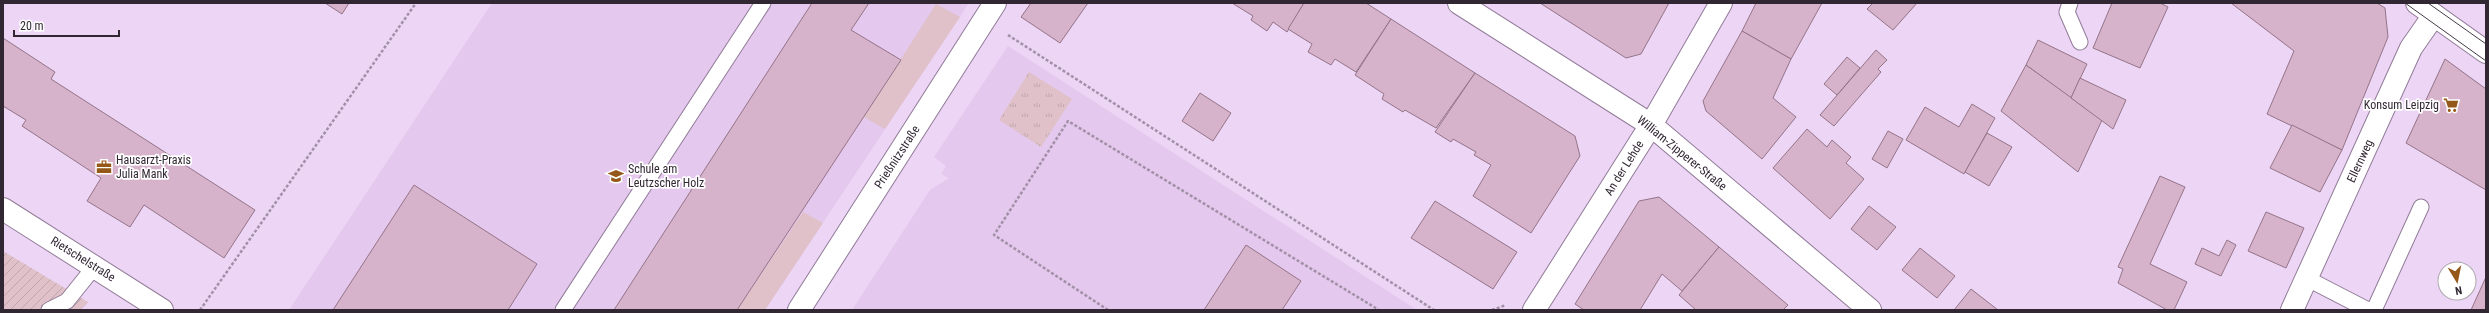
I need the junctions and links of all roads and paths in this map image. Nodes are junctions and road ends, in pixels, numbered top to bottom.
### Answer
1 (416, 3) edge
2 (763, 3) edge
3 (1459, 3) edge
4 (1721, 3) edge
5 (2070, 3) edge
6 (2425, 9) edge
7 (990, 11) edge
8 (2080, 42) dead end
9 (2486, 52) edge
10 (1651, 125) junction
11 (2421, 207) dead end
12 (3, 209) edge
13 (95, 266) junction
14 (2306, 278) junction
15 (1865, 308) edge
16 (49, 310) edge
17 (162, 310) edge
18 (200, 310) edge
19 (563, 310) edge
20 (799, 310) edge
21 (1108, 310) edge
22 (1379, 310) edge
23 (1434, 310) edge
24 (1534, 310) edge
25 (2292, 310) edge
26 (2368, 310) edge
27 (2374, 310) edge

1 - 18 path
2 - 19 lane
3 - 10 street, William-Zipperer-Straße
4 - 10 street, An der Lehde
5 - 8 lane
6 - 9 street
6 - 14 street, Ellernweg
7 - 20 street, Prießnitzstraße
7 - 23 path
10 - 15 street, William-Zipperer-Straße
10 - 24 street, An der Lehde
11 - 27 lane
12 - 13 street, Rietschelstraße
13 - 16 lane
13 - 17 street, Rietschelstraße
14 - 25 street, Ellernweg
14 - 26 lane
21 - 22 path

